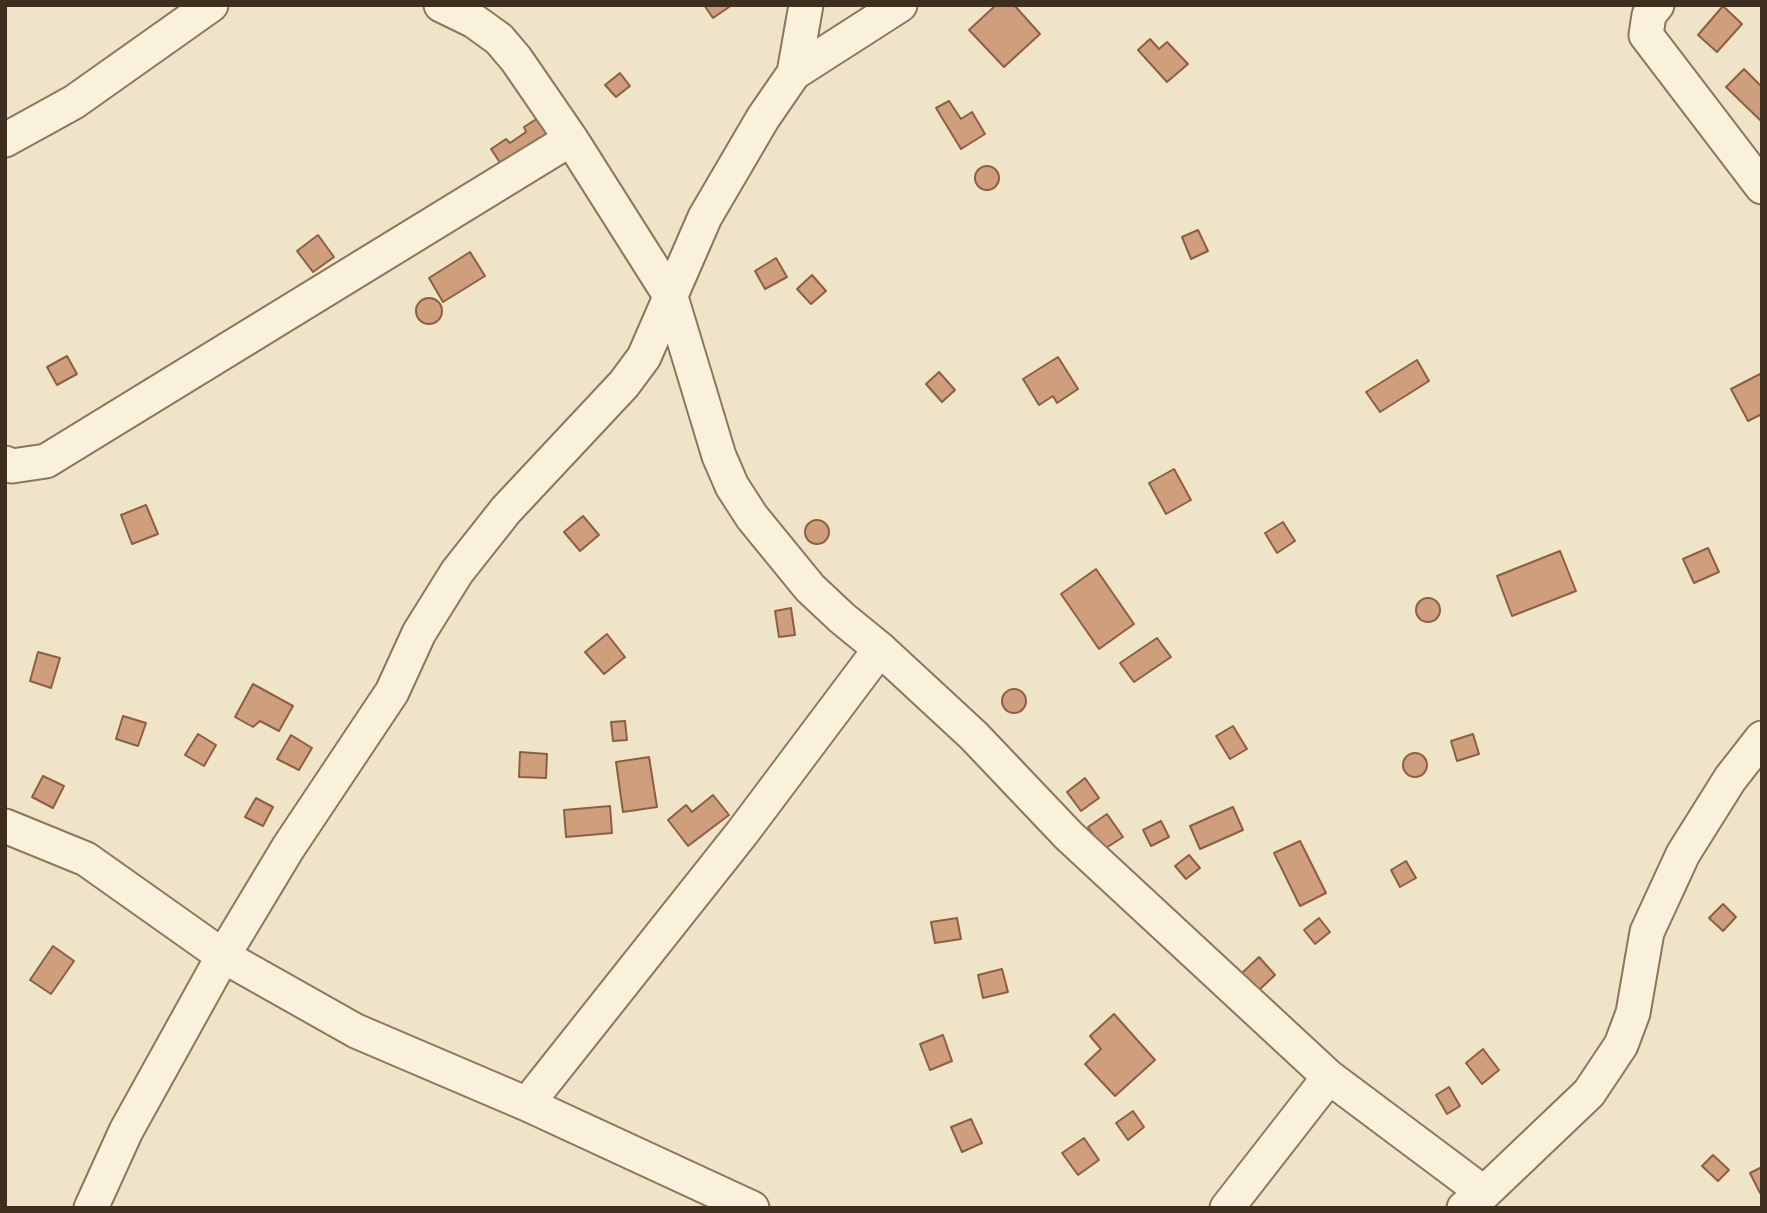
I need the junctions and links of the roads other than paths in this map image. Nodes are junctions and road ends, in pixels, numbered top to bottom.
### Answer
1 (211, 5) edge
2 (442, 5) edge
3 (806, 5) edge
4 (900, 5) edge
5 (1657, 5) edge
6 (794, 73) junction
7 (571, 139) junction
8 (5, 140) edge
9 (1762, 187) edge
10 (671, 297) junction
11 (5, 463) edge
12 (880, 649) junction
13 (1762, 738) edge
14 (5, 826) edge
15 (223, 956) junction
16 (1329, 1077) junction
17 (527, 1104) junction
18 (1474, 1201) edge
19 (91, 1208) edge
20 (752, 1208) edge
21 (1227, 1208) edge

1 - 8 street
2 - 7 street
3 - 6 street
4 - 6 street
5 - 9 street
6 - 10 street
7 - 10 street
7 - 11 street
10 - 12 street
10 - 15 street
12 - 16 street
12 - 17 street
13 - 18 street
14 - 15 street
15 - 17 street
15 - 19 street
16 - 18 street
16 - 21 street
17 - 20 street

